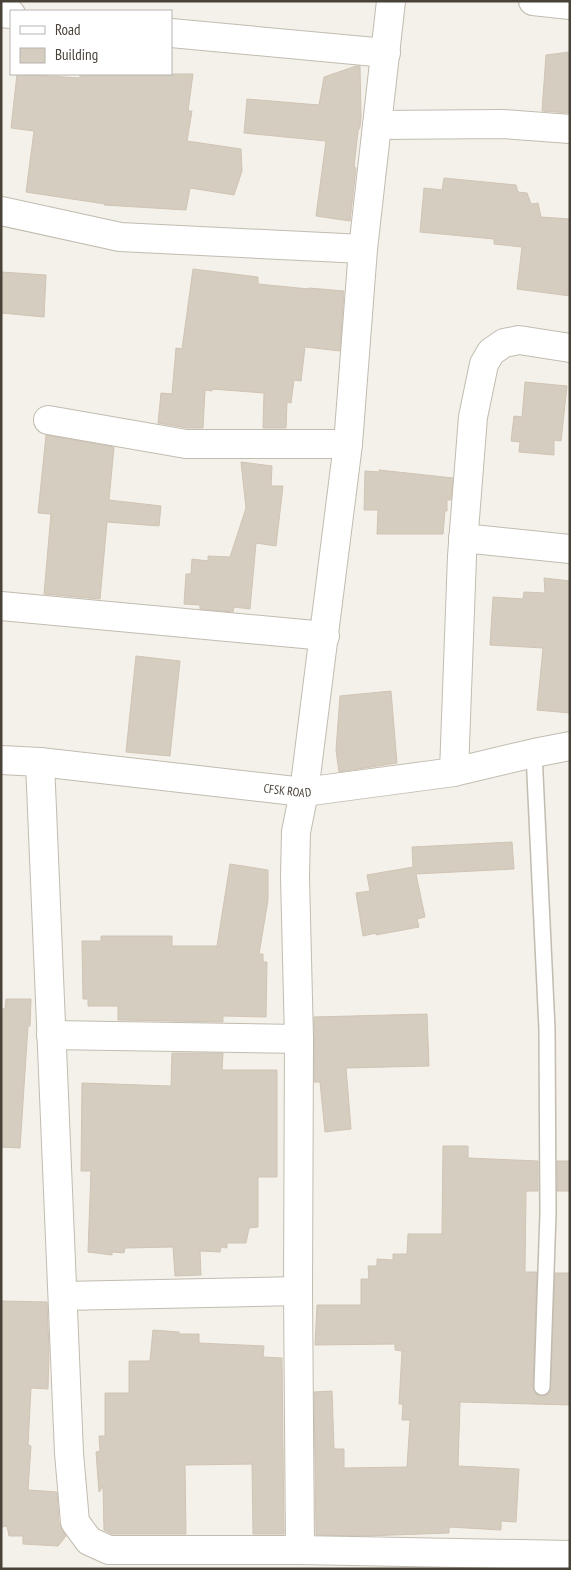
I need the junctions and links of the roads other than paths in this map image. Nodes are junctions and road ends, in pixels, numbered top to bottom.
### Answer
1 (391, 1) edge
2 (533, 1) edge
3 (570, 5) edge
4 (172, 33) edge
5 (386, 53) junction
6 (377, 125) junction
7 (570, 129) edge
8 (1, 211) edge
9 (363, 249) junction
10 (570, 348) edge
11 (48, 420) dead end
12 (348, 444) junction
13 (463, 538) junction
14 (570, 548) edge
15 (1, 606) edge
16 (325, 636) junction
17 (570, 746) edge
18 (534, 753) junction
19 (1, 760) edge
20 (40, 762) junction
21 (454, 772) junction
22 (304, 792) junction
23 (51, 1035) junction
24 (299, 1039) junction
25 (298, 1291) junction
26 (62, 1296) junction
27 (542, 1387) dead end
28 (300, 1550) junction
29 (570, 1555) edge

1 - 5 street
2 - 3 street
4 - 5 street
5 - 6 street
6 - 7 street
6 - 9 street
8 - 9 street
9 - 12 street
10 - 13 street
11 - 12 street
12 - 16 street
13 - 14 street
13 - 21 street
15 - 16 street
16 - 22 street
17 - 18 street, CFSK ROAD
18 - 21 street, CFSK ROAD
18 - 27 lane
19 - 20 street, CFSK ROAD
20 - 22 street, CFSK ROAD
20 - 23 street
21 - 22 street, CFSK ROAD
22 - 24 street
23 - 24 street
23 - 26 street
24 - 25 street
25 - 26 street
25 - 28 street
26 - 28 street
28 - 29 street

